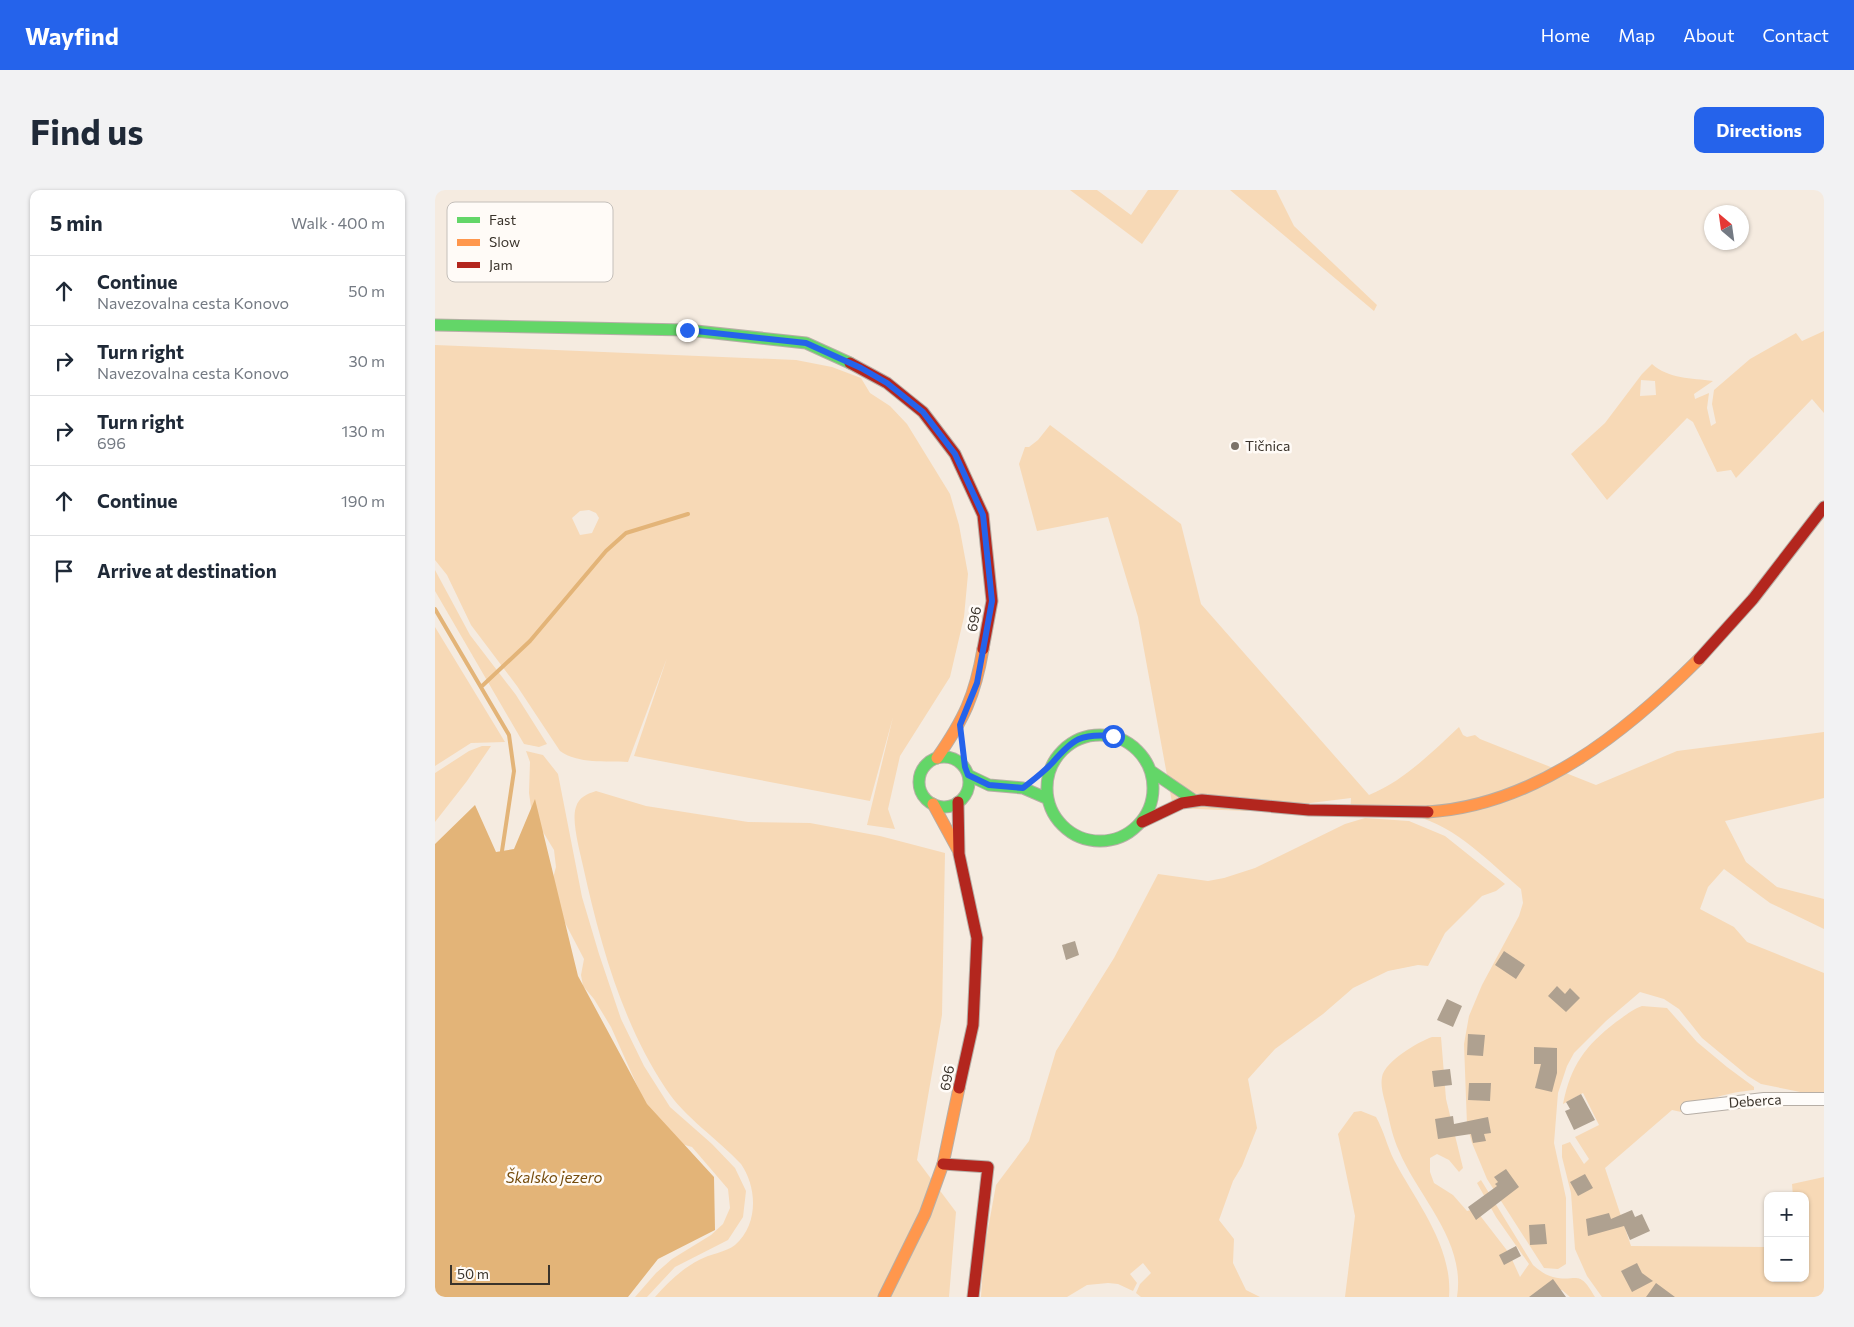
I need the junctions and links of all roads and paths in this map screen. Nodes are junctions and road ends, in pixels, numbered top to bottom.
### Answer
1 (435, 325) edge
2 (1824, 507) edge
3 (960, 725) junction
4 (937, 758) junction
5 (1052, 763) junction
6 (966, 771) junction
7 (1151, 771) junction
8 (1031, 782) junction
9 (989, 785) junction
10 (967, 790) junction
11 (1046, 798) junction
12 (1192, 800) junction
13 (958, 802) junction
14 (933, 804) junction
15 (1142, 822) junction
16 (959, 854) junction
17 (1824, 1099) edge
18 (1687, 1108) dead end
19 (943, 1164) junction
20 (884, 1297) edge
21 (973, 1297) edge

1 - 3 main road, 696 / 696
2 - 12 main road
3 - 4 main road, 696 / 696
3 - 6 main road, 696 / 696
4 - 6 main road
4 - 14 main road, 696 / 696
5 - 7 main road
5 - 8 main road
5 - 11 main road
6 - 9 main road
6 - 10 main road, 696 / 696
7 - 12 main road
7 - 15 main road
8 - 9 main road
8 - 11 main road
9 - 10 main road
10 - 13 main road
11 - 15 main road
12 - 15 main road
13 - 14 main road
13 - 16 main road, 696 / 696
14 - 16 main road, 696 / 696
16 - 19 main road, 696 / 696
17 - 18 street, Deberca
19 - 20 main road, 696 / 696
19 - 21 main road

